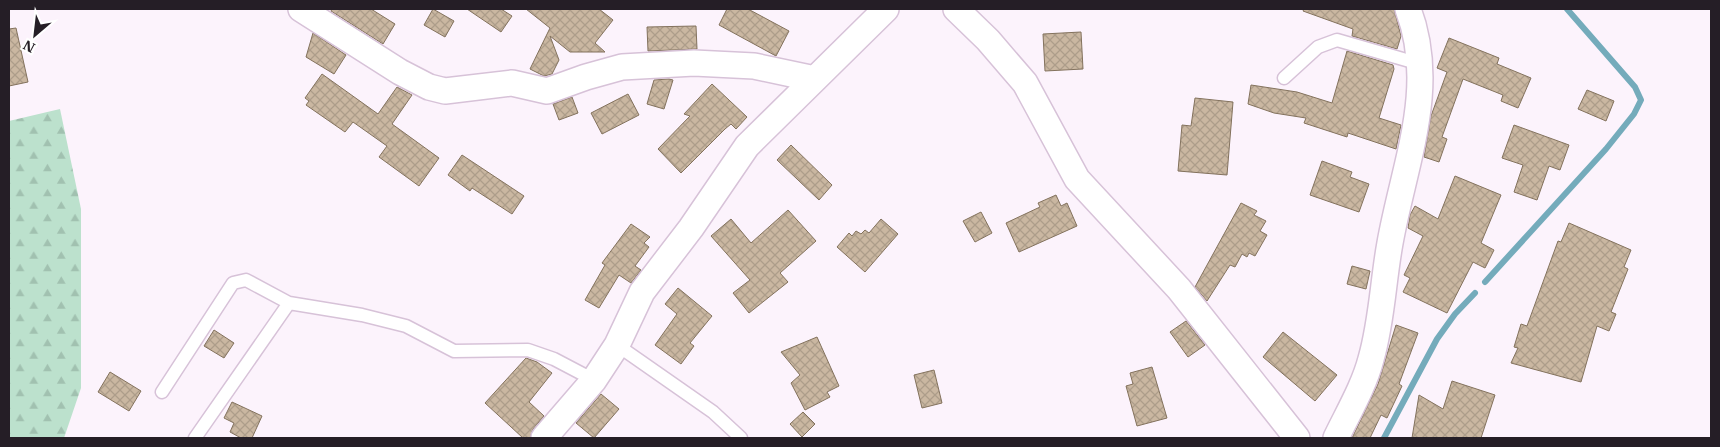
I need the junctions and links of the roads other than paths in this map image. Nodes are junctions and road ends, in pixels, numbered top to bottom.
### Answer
1 (301, 9) edge
2 (886, 9) edge
3 (956, 9) edge
4 (1408, 9) edge
5 (1420, 64) junction
6 (1284, 78) dead end
7 (815, 79) junction
8 (289, 303) junction
9 (617, 345) junction
10 (594, 380) junction
11 (162, 392) dead end
12 (195, 438) edge
13 (544, 438) edge
14 (740, 438) edge
15 (1297, 438) edge
16 (1336, 438) edge

1 - 7 street
2 - 7 street
3 - 15 street
4 - 5 street
5 - 6 lane
5 - 16 street
7 - 9 street
8 - 10 lane
8 - 11 lane
8 - 12 lane
9 - 10 street
9 - 14 lane
10 - 13 street

